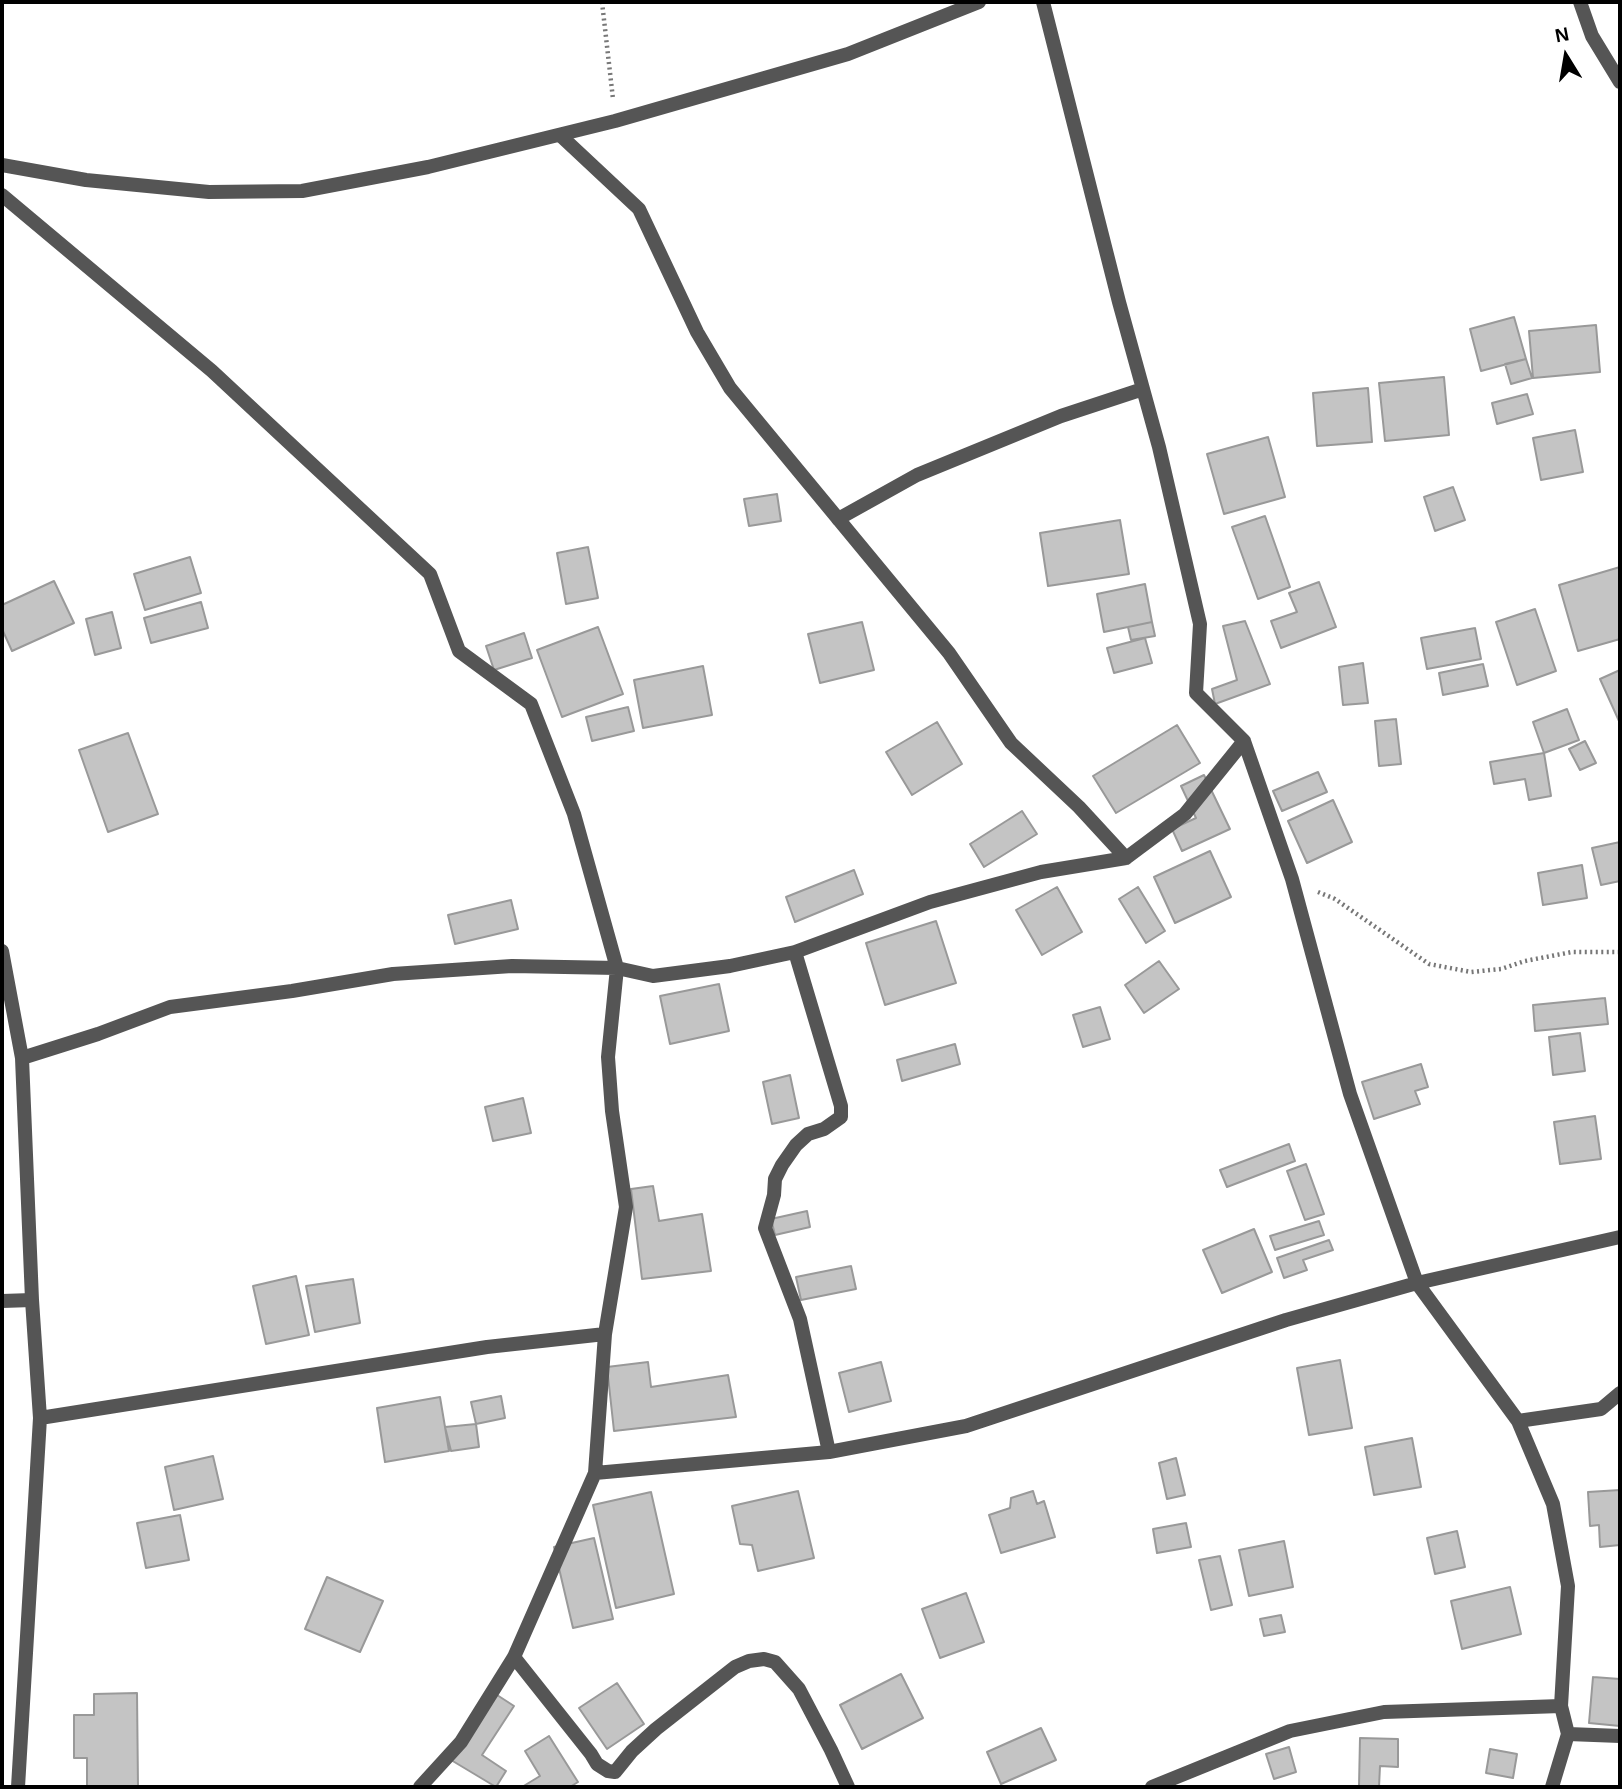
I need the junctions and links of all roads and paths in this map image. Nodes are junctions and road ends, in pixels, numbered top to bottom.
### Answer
1 (602, 2) edge
2 (979, 2) edge
3 (1042, 2) edge
4 (1580, 2) edge
5 (1620, 82) edge
6 (615, 121) junction
7 (561, 136) junction
8 (2, 164) edge
9 (2, 195) edge
10 (1143, 389) junction
11 (838, 519) junction
12 (1244, 741) junction
13 (1126, 858) junction
14 (1292, 879) junction
15 (2, 951) edge
16 (794, 952) junction
17 (1620, 952) edge
18 (617, 968) junction
19 (22, 1058) junction
20 (1620, 1237) edge
21 (1417, 1283) junction
22 (32, 1300) junction
23 (2, 1301) edge
24 (605, 1334) junction
25 (1620, 1393) edge
26 (40, 1418) junction
27 (1518, 1421) junction
28 (829, 1452) junction
29 (595, 1473) junction
30 (514, 1657) junction
31 (1561, 1706) junction
32 (1568, 1734) junction
33 (1620, 1736) edge
34 (18, 1787) edge
35 (420, 1787) edge
36 (848, 1787) edge
37 (1152, 1787) edge
38 (1552, 1787) edge

1 - 6 path
2 - 6 street
3 - 10 street
4 - 5 street
6 - 7 street
7 - 8 street
7 - 11 street
9 - 18 street
10 - 11 street
10 - 12 street
11 - 13 street
12 - 13 street
12 - 14 street
13 - 16 street
14 - 17 path
14 - 21 street
15 - 19 street
16 - 18 street
16 - 28 street
18 - 19 street
18 - 24 street
19 - 22 street
20 - 21 street
21 - 27 street
21 - 28 street
22 - 23 street
22 - 26 street
24 - 26 street
24 - 29 street
25 - 27 street
26 - 34 street
27 - 31 street
28 - 29 street
29 - 30 street
30 - 35 street
30 - 36 street
31 - 32 street
31 - 37 street
32 - 33 street
32 - 38 street

